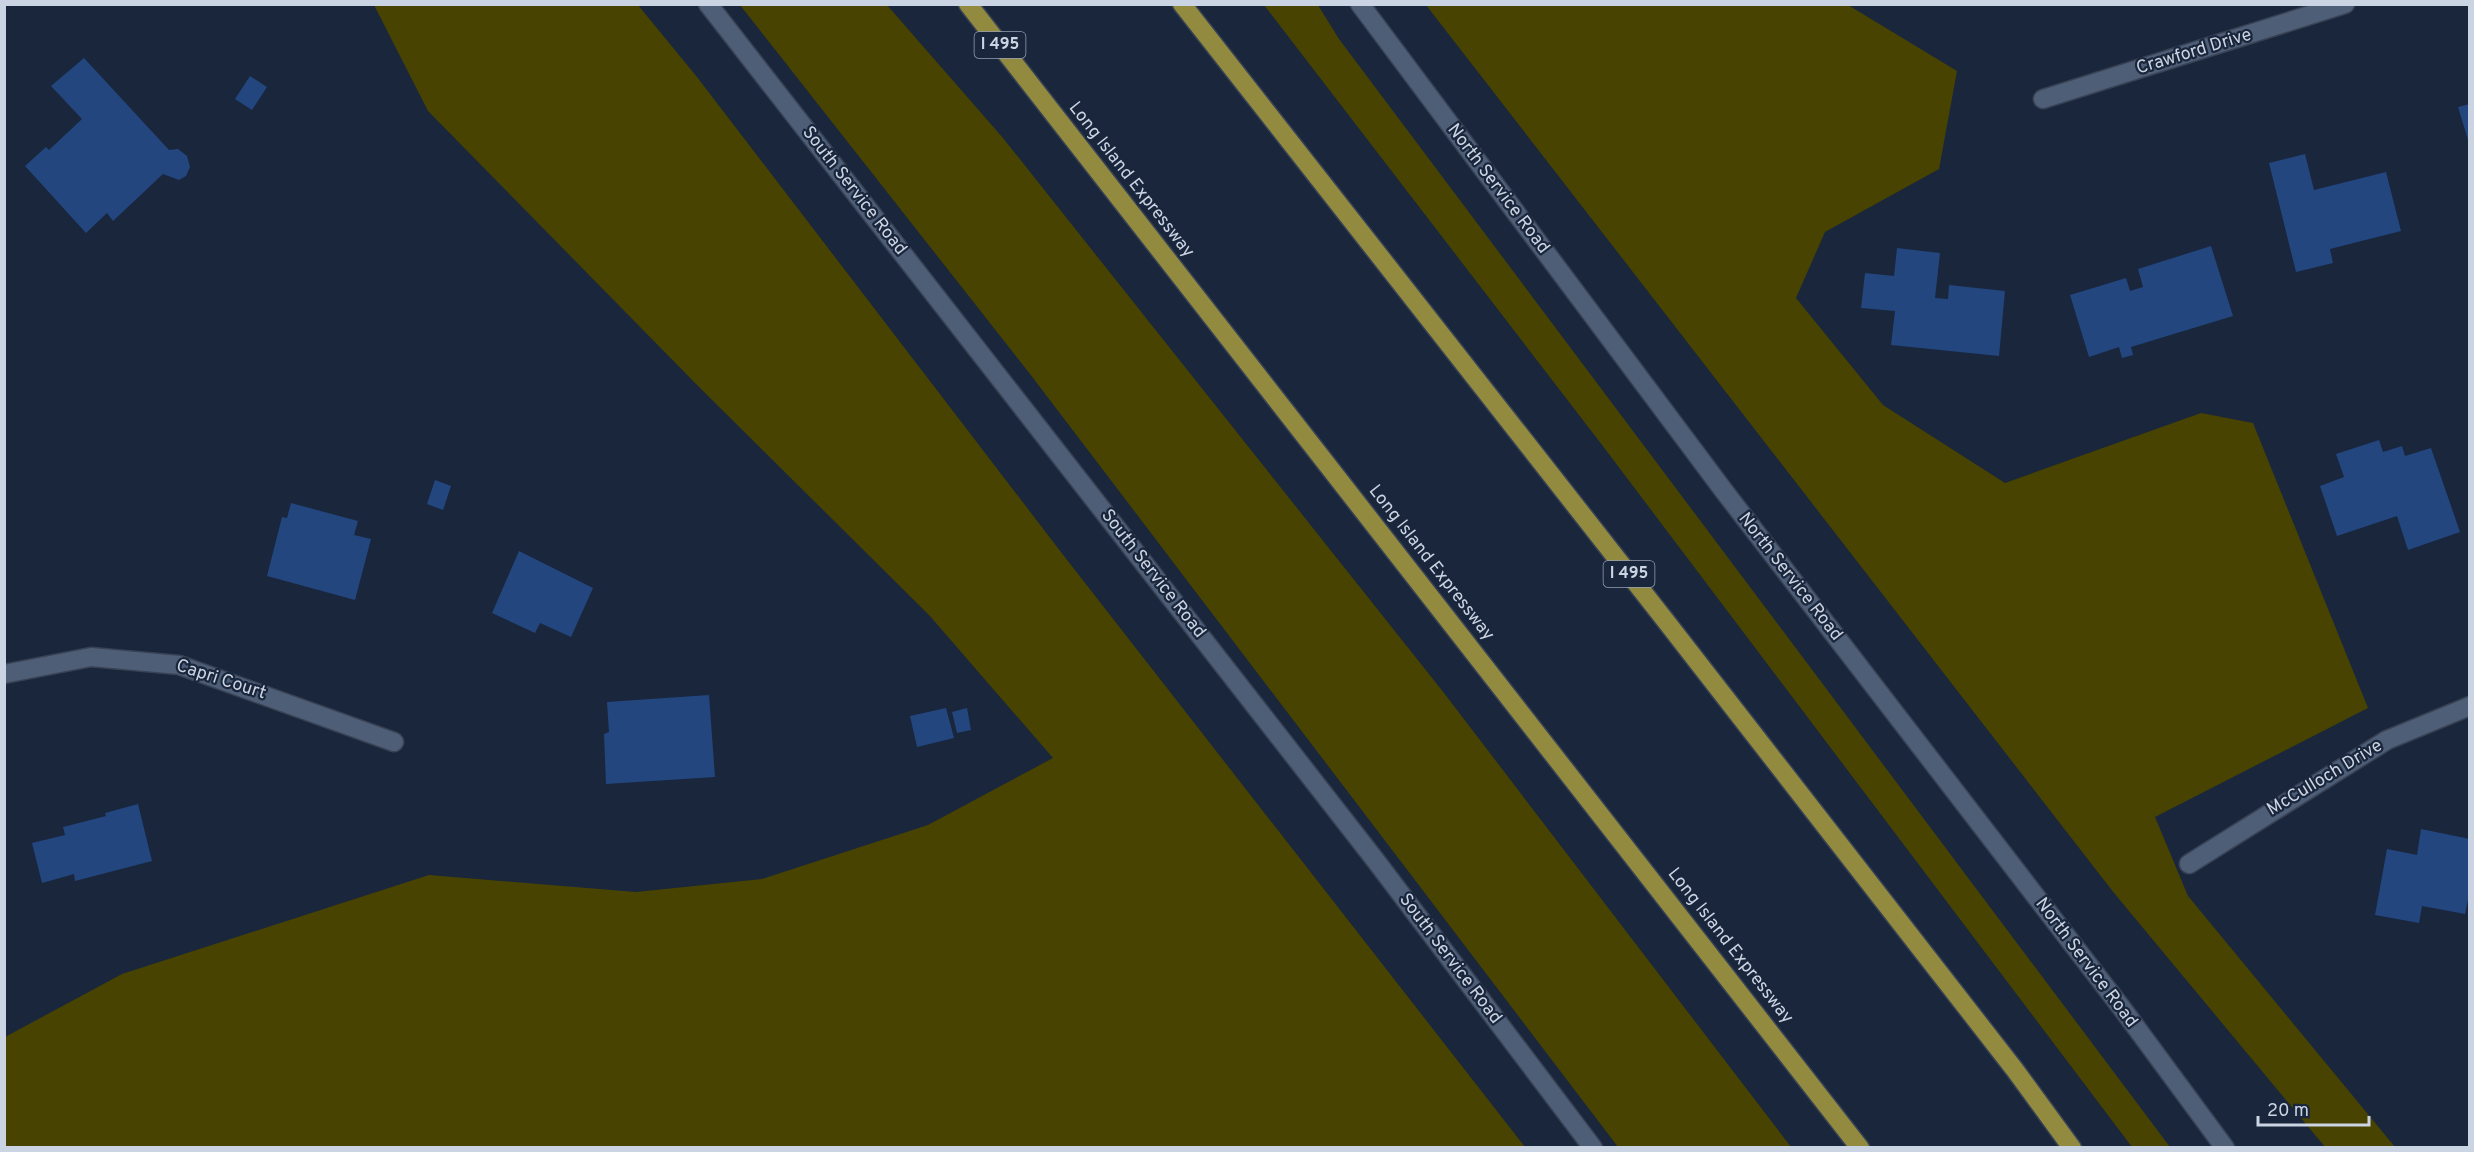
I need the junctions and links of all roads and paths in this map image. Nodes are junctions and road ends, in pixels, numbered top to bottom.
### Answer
1 (708, 4) edge
2 (968, 4) edge
3 (1182, 4) edge
4 (1359, 4) edge
5 (2345, 4) edge
6 (2043, 99) dead end
7 (4, 674) edge
8 (2469, 706) edge
9 (394, 742) dead end
10 (2189, 864) dead end
11 (1593, 1148) edge
12 (1860, 1148) edge
13 (2072, 1148) edge
14 (2225, 1148) edge

1 - 11 main road, South Service Road
2 - 12 highway, Long Island Expressway / I 495
3 - 13 highway, I 495
4 - 14 main road, North Service Road
5 - 6 main road, Crawford Drive
7 - 9 main road, Capri Court
8 - 10 main road, McCulloch Drive

